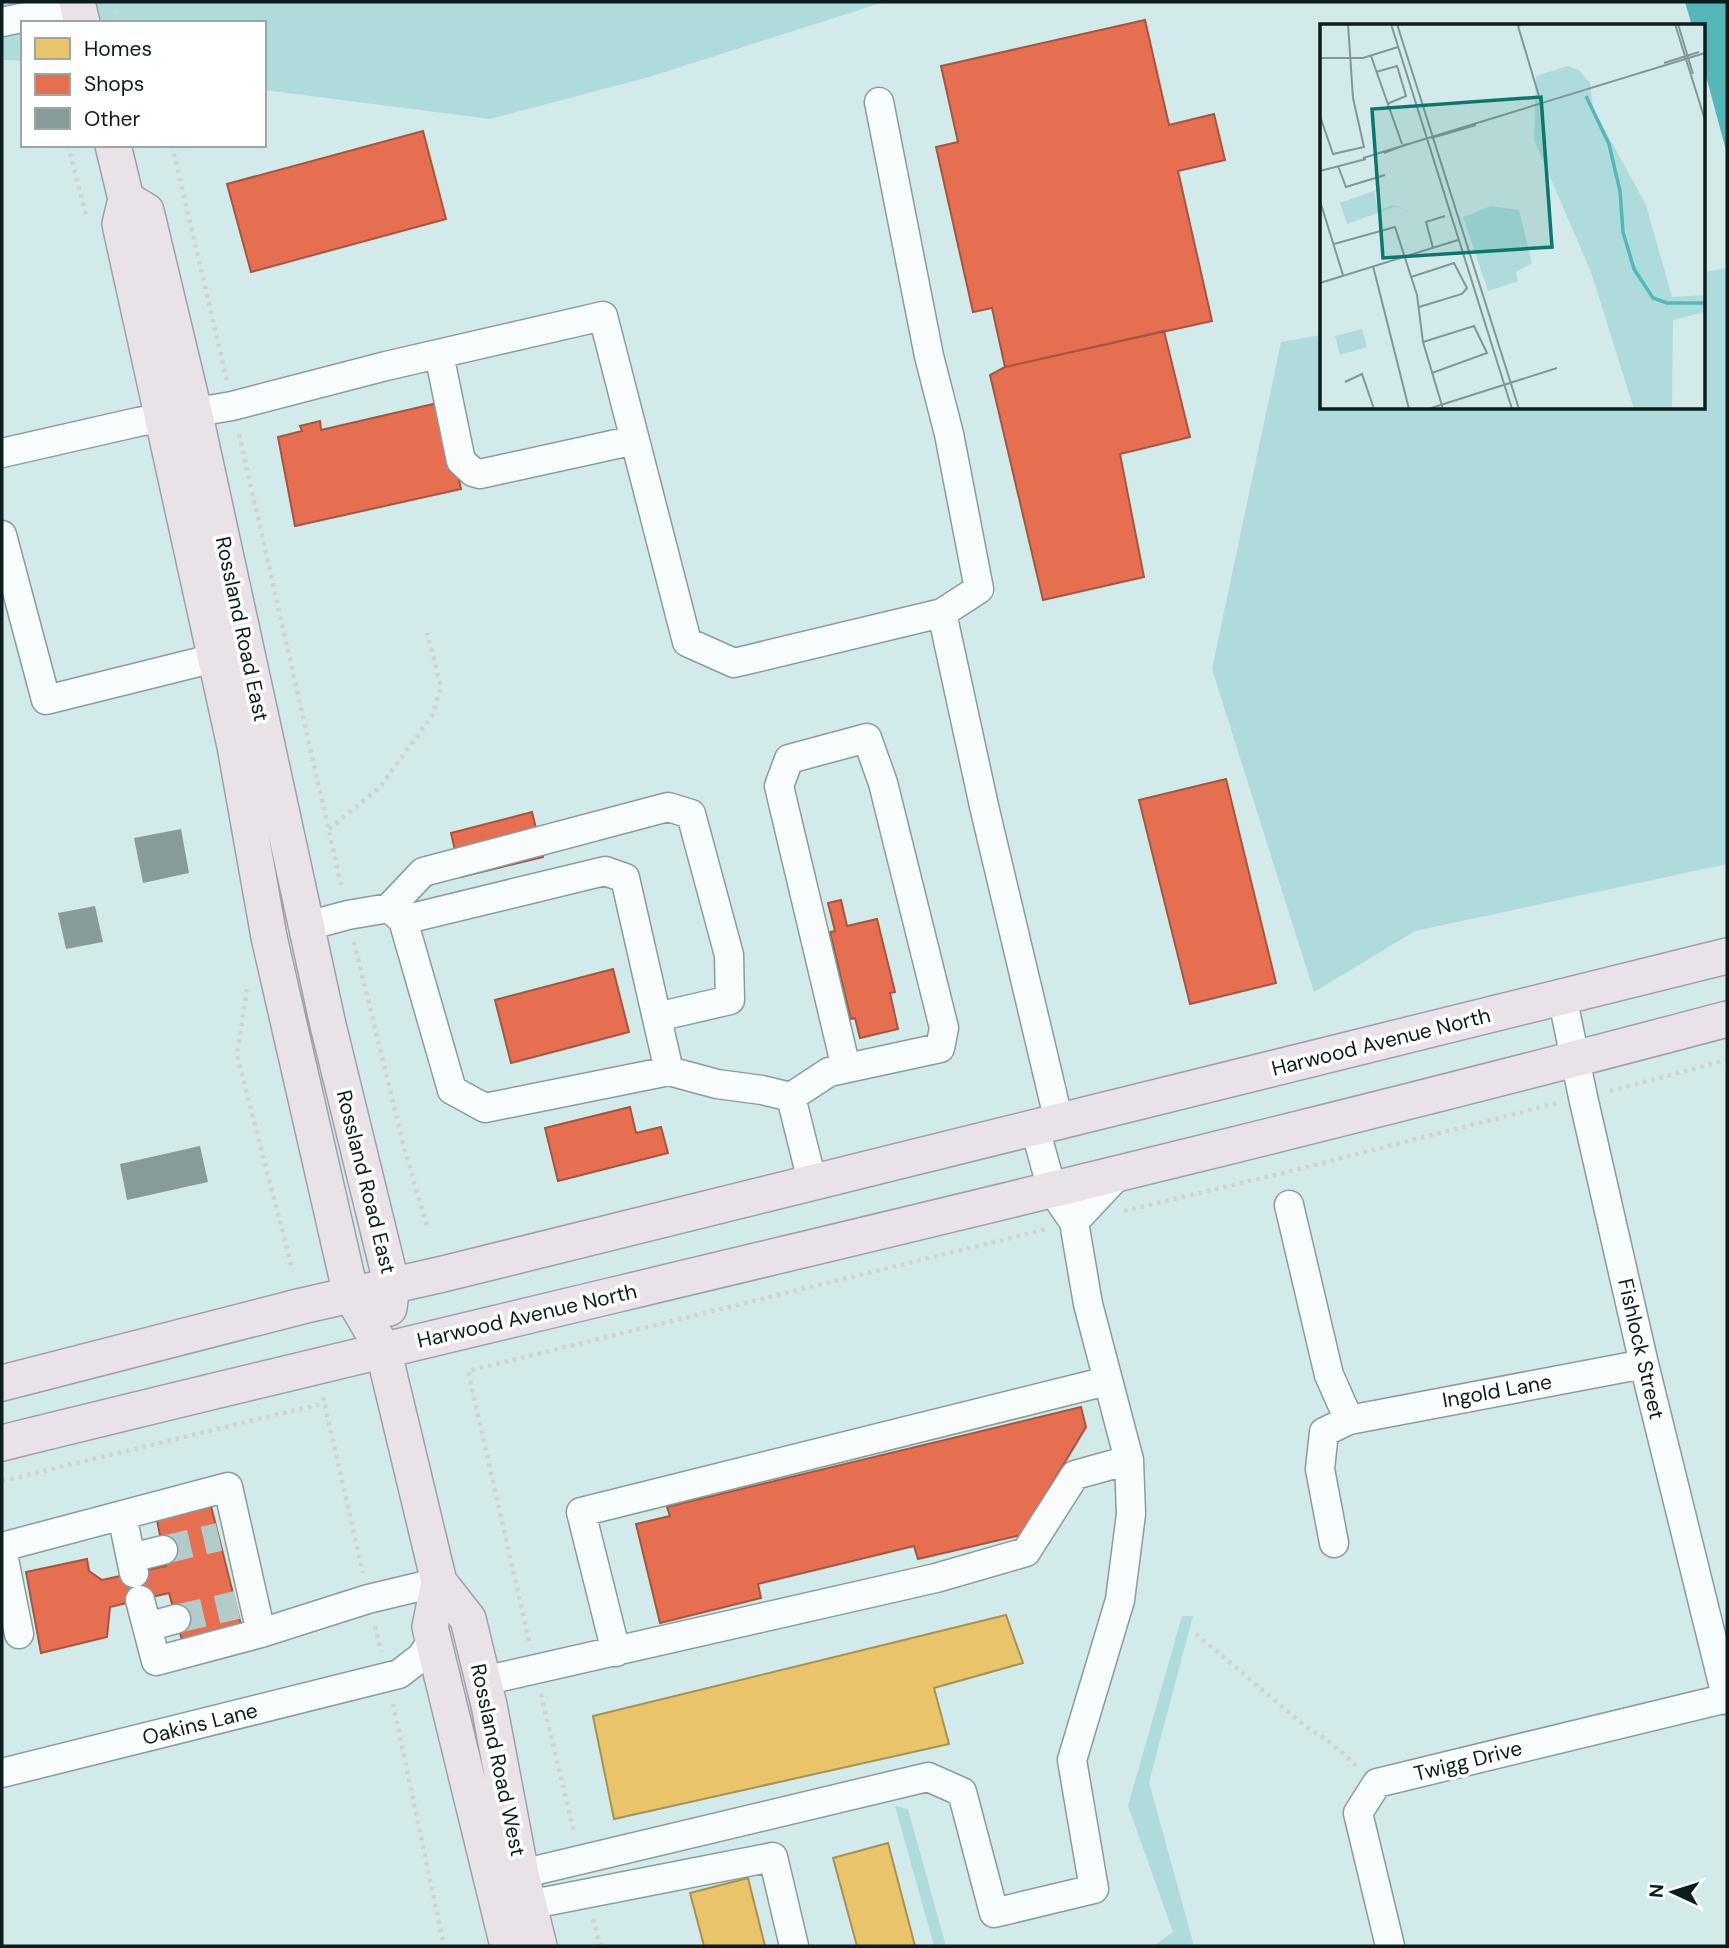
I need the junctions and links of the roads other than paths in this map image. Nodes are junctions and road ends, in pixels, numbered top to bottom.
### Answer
1 (79, 10) edge
2 (2, 22) edge
3 (879, 102) dead end
4 (113, 147) edge
5 (439, 354) junction
6 (179, 415) junction
7 (635, 440) junction
8 (2, 453) edge
9 (2, 536) edge
10 (942, 613) junction
11 (215, 658) junction
12 (396, 914) junction
13 (307, 926) junction
14 (1727, 956) edge
15 (1562, 996) junction
16 (657, 1017) junction
17 (1727, 1019) edge
18 (1576, 1059) junction
19 (846, 1068) junction
20 (669, 1071) junction
21 (791, 1097) junction
22 (1047, 1125) junction
23 (1119, 1174) junction
24 (812, 1181) junction
25 (1052, 1190) junction
26 (1289, 1205) road end
27 (1074, 1222) junction
28 (392, 1286) junction
29 (351, 1295) junction
30 (383, 1349) junction
31 (1644, 1364) junction
32 (1107, 1381) junction
33 (2, 1383) edge
34 (1349, 1420) junction
35 (2, 1443) edge
36 (1129, 1460) junction
37 (122, 1515) junction
38 (1334, 1543) dead end
39 (2, 1548) edge
40 (163, 1550) tunnel mouth
41 (439, 1582) junction
42 (141, 1600) dead end
43 (176, 1619) tunnel mouth
44 (148, 1627) junction
45 (261, 1633) junction
46 (19, 1634) dead end
47 (433, 1640) junction
48 (616, 1652) junction
49 (399, 1674) junction
50 (483, 1681) junction
51 (447, 1696) junction
52 (1727, 1699) edge
53 (2, 1773) edge
54 (525, 1889) junction
55 (508, 1946) edge
56 (539, 1946) edge
57 (794, 1946) edge
58 (1390, 1946) edge

1 - 2 street
3 - 10 street
4 - 6 main road, Rossland Road East
5 - 6 street
5 - 7 street
5 - 7 street
6 - 8 street
6 - 11 main road, Rossland Road East
6 - 13 main road, Rossland Road East
7 - 10 street
9 - 11 street
10 - 22 street
11 - 29 main road, Rossland Road East
12 - 13 street
12 - 16 street
12 - 16 street
12 - 20 street
13 - 28 main road, Rossland Road East
14 - 15 main road, Harwood Avenue North
15 - 18 street, Fishlock Street
15 - 22 main road, Harwood Avenue North
16 - 20 street
17 - 18 main road, Harwood Avenue North
18 - 23 main road, Harwood Avenue North
18 - 31 street, Fishlock Street
19 - 19 street
19 - 21 street
20 - 21 street
21 - 24 street
22 - 24 main road, Harwood Avenue North
22 - 25 street
23 - 25 main road, Harwood Avenue North
23 - 27 street
24 - 28 main road, Harwood Avenue North
25 - 27 street
25 - 30 main road, Harwood Avenue North
26 - 34 street
27 - 32 street
28 - 29 main road, Harwood Avenue North
28 - 30 main road, Rossland Road East
29 - 30 main road, Rossland Road East
29 - 33 main road, Harwood Avenue North
30 - 35 main road, Harwood Avenue North
30 - 41 main road, Rossland Road West
31 - 34 street, Ingold Lane
31 - 52 street, Fishlock Street
32 - 36 street
32 - 48 street
34 - 38 street, Ingold Lane
36 - 48 street
36 - 54 street
37 - 39 street
37 - 40 street
37 - 45 street
39 - 46 street
41 - 45 street
41 - 47 main road, Rossland Road West
41 - 50 main road, Rossland Road West
42 - 44 street
43 - 44 street
44 - 45 street
47 - 49 street, Oakins Lane
47 - 51 main road, Rossland Road West
48 - 50 street
49 - 51 street
49 - 53 street, Oakins Lane
50 - 54 main road, Rossland Road West
51 - 55 main road, Rossland Road West
52 - 58 street, Twigg Drive
54 - 56 main road, Rossland Road West
54 - 57 street

